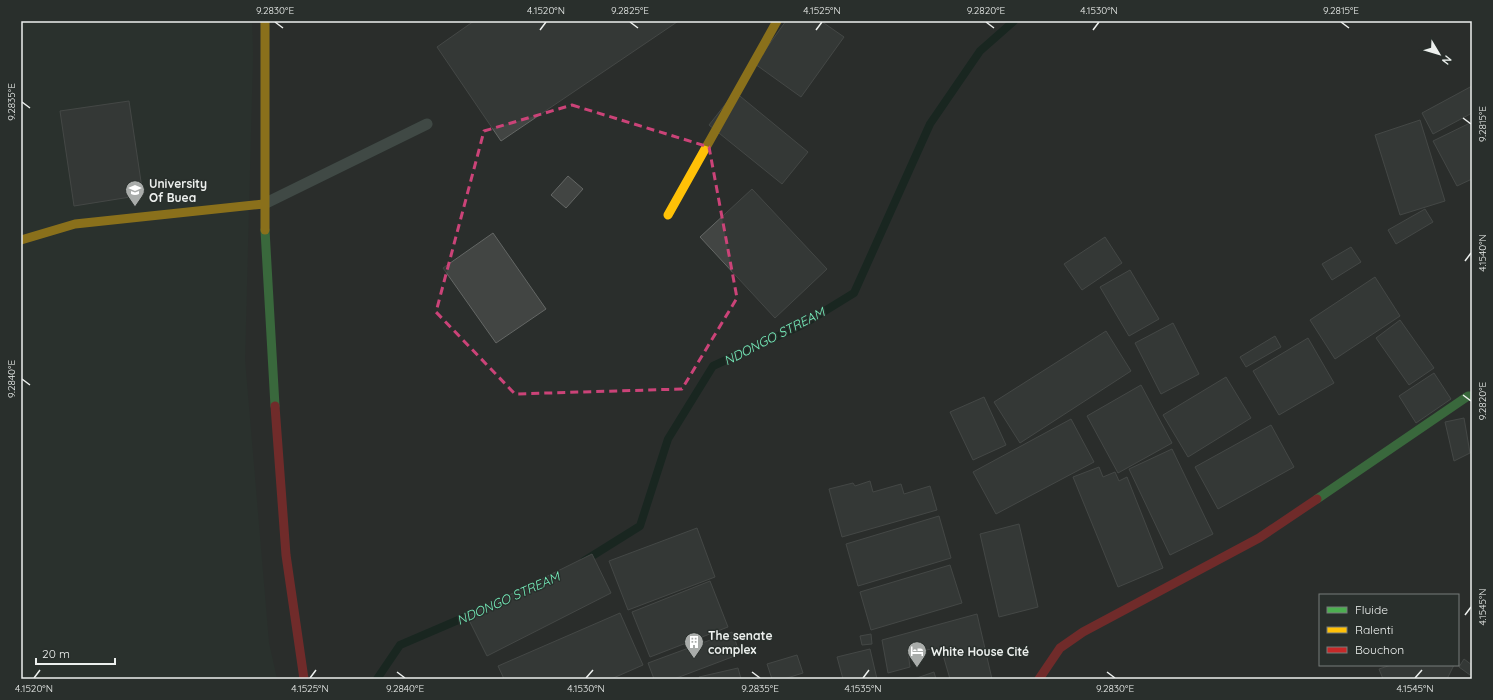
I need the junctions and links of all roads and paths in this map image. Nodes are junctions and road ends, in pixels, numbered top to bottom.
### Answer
1 (265, 21) edge
2 (777, 21) edge
3 (427, 124) dead end
4 (264, 204) junction
5 (668, 215) dead end
6 (21, 240) edge
7 (1472, 396) edge
8 (304, 679) edge
9 (1039, 679) edge

1 - 4 street
2 - 5 street
3 - 4 lane
4 - 6 street
4 - 8 street
7 - 9 street

